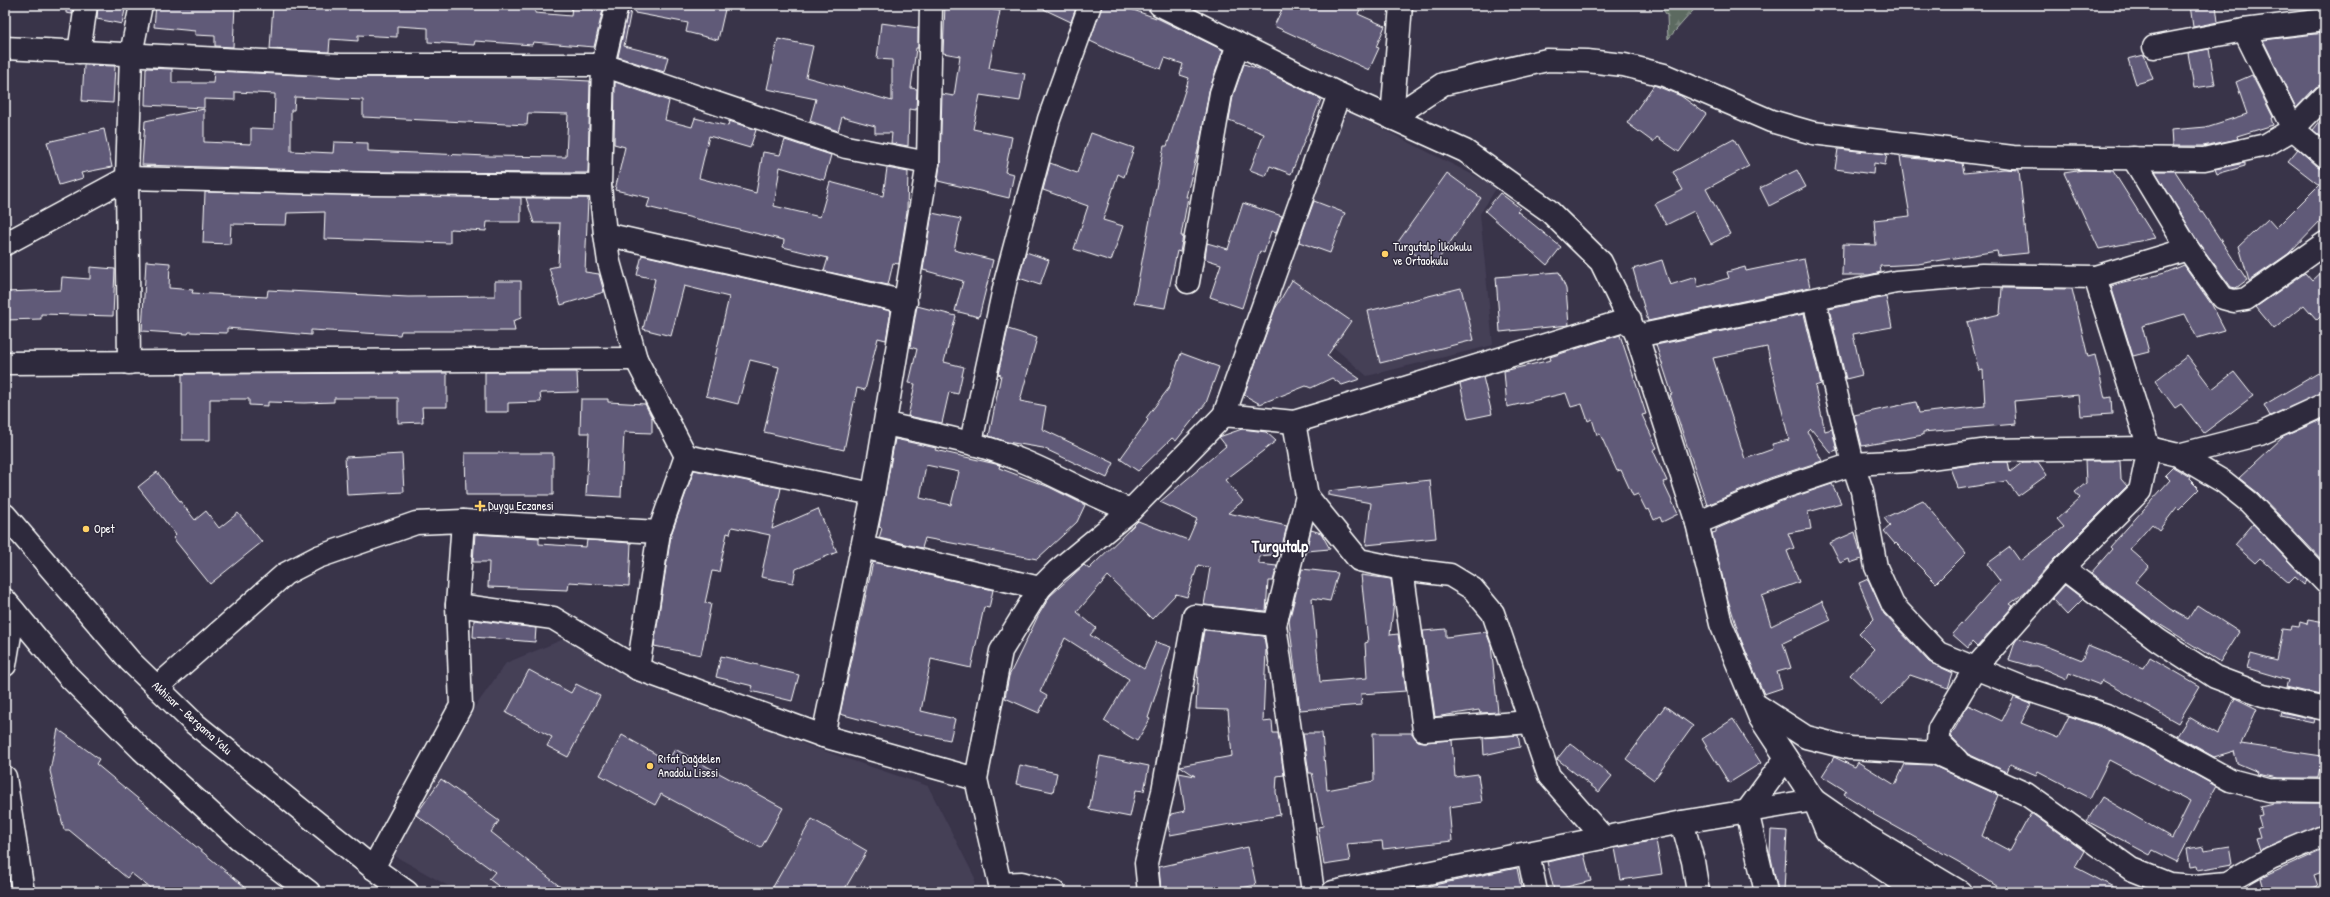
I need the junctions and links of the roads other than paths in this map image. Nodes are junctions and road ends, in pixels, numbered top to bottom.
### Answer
1 (86, 5) edge
2 (141, 5) edge
3 (617, 5) edge
4 (931, 5) edge
5 (1090, 5) edge
6 (1160, 5) edge
7 (1401, 5) edge
8 (2325, 20) edge
9 (2244, 30) junction
10 (1238, 44) junction
11 (2154, 47) dead end
12 (5, 48) edge
13 (79, 52) junction
14 (131, 54) junction
15 (603, 66) junction
16 (1338, 94) junction
17 (2325, 96) edge
18 (1392, 118) junction
19 (2293, 129) junction
20 (2325, 156) edge
21 (2133, 158) junction
22 (928, 163) junction
23 (127, 178) junction
24 (600, 186) junction
25 (605, 234) junction
26 (2325, 243) edge
27 (5, 244) edge
28 (2188, 249) junction
29 (2095, 277) junction
30 (1188, 282) dead end
31 (1814, 300) junction
32 (906, 302) junction
33 (1634, 327) junction
34 (636, 359) junction
35 (129, 363) junction
36 (5, 364) edge
37 (2325, 404) edge
38 (1224, 415) junction
39 (1294, 422) junction
40 (886, 424) junction
41 (971, 442) junction
42 (2149, 448) junction
43 (2178, 455) junction
44 (686, 456) junction
45 (1853, 464) junction
46 (873, 494) junction
47 (1307, 496) junction
48 (1131, 510) junction
49 (5, 515) edge
50 (462, 521) junction
51 (1697, 523) junction
52 (659, 532) junction
53 (862, 547) junction
54 (2063, 568) junction
55 (1402, 569) junction
56 (2325, 582) edge
57 (1040, 588) junction
58 (10, 605) edge
59 (457, 605) junction
60 (1275, 625) junction
61 (5, 665) edge
62 (1976, 667) junction
63 (638, 669) junction
64 (157, 687) junction
65 (1754, 703) junction
66 (2325, 709) edge
67 (1530, 722) junction
68 (823, 736) junction
69 (1786, 758) junction
70 (1960, 764) junction
71 (5, 776) edge
72 (976, 779) junction
73 (2325, 791) edge
74 (1814, 800) junction
75 (1747, 812) junction
76 (1682, 822) junction
77 (2325, 835) edge
78 (1604, 838) junction
79 (1528, 853) junction
80 (373, 868) junction
81 (1373, 888) edge
82 (1000, 889) edge
83 (23, 892) edge
84 (309, 892) edge
85 (407, 892) edge
86 (1054, 892) edge
87 (1149, 892) edge
88 (1313, 892) edge
89 (1333, 892) edge
90 (1536, 892) edge
91 (1698, 892) edge
92 (1766, 892) edge
93 (1918, 892) edge
94 (1960, 892) edge

1 - 13 street
2 - 14 street
3 - 15 street
4 - 22 street
5 - 41 street
6 - 10 street
7 - 18 street
8 - 9 street
9 - 11 street
9 - 19 street
10 - 16 street
10 - 30 street
12 - 13 street
13 - 14 street
14 - 15 street
14 - 23 street
15 - 22 street
15 - 24 street
16 - 18 street
16 - 38 street
17 - 19 street
18 - 21 street
18 - 33 street
19 - 20 street
19 - 21 street
21 - 28 street
22 - 32 street
23 - 24 street
23 - 27 street
23 - 35 street
24 - 25 street
25 - 32 street
25 - 34 street
26 - 28 street
28 - 29 street
29 - 31 street
29 - 42 street
31 - 33 street
31 - 45 street
32 - 40 street
33 - 39 street
33 - 51 street
34 - 35 street
34 - 44 street
35 - 36 street
37 - 43 street
38 - 39 street
38 - 48 street
39 - 47 street
40 - 41 street
40 - 46 street
41 - 48 street
42 - 43 street
42 - 45 street
42 - 54 street
43 - 56 street
44 - 46 street
44 - 52 street
45 - 51 street
45 - 62 street
46 - 53 street
47 - 55 street
47 - 60 street
48 - 57 street
49 - 64 street, Akhisar - Bergama Yolu
50 - 52 street
50 - 59 street
50 - 64 street
51 - 65 street
52 - 63 street
53 - 57 street
53 - 68 street
54 - 62 street
54 - 66 street
55 - 67 street
55 - 67 street
57 - 72 street
58 - 61 street
58 - 84 street
59 - 63 street
59 - 80 street
60 - 87 street
60 - 88 street
62 - 70 street
62 - 73 street
63 - 68 street
64 - 80 street, Akhisar - Bergama Yolu
65 - 69 street
65 - 70 street
67 - 78 street
68 - 72 street
69 - 74 street
69 - 75 street
70 - 77 street
71 - 83 street
72 - 82 street
74 - 75 street
74 - 93 street
74 - 94 street
75 - 76 street
75 - 92 street
76 - 78 street
76 - 91 street
78 - 79 street
79 - 81 street
79 - 90 street
80 - 85 street, Akhisar - Bergama Yolu
81 - 89 street
82 - 86 street

